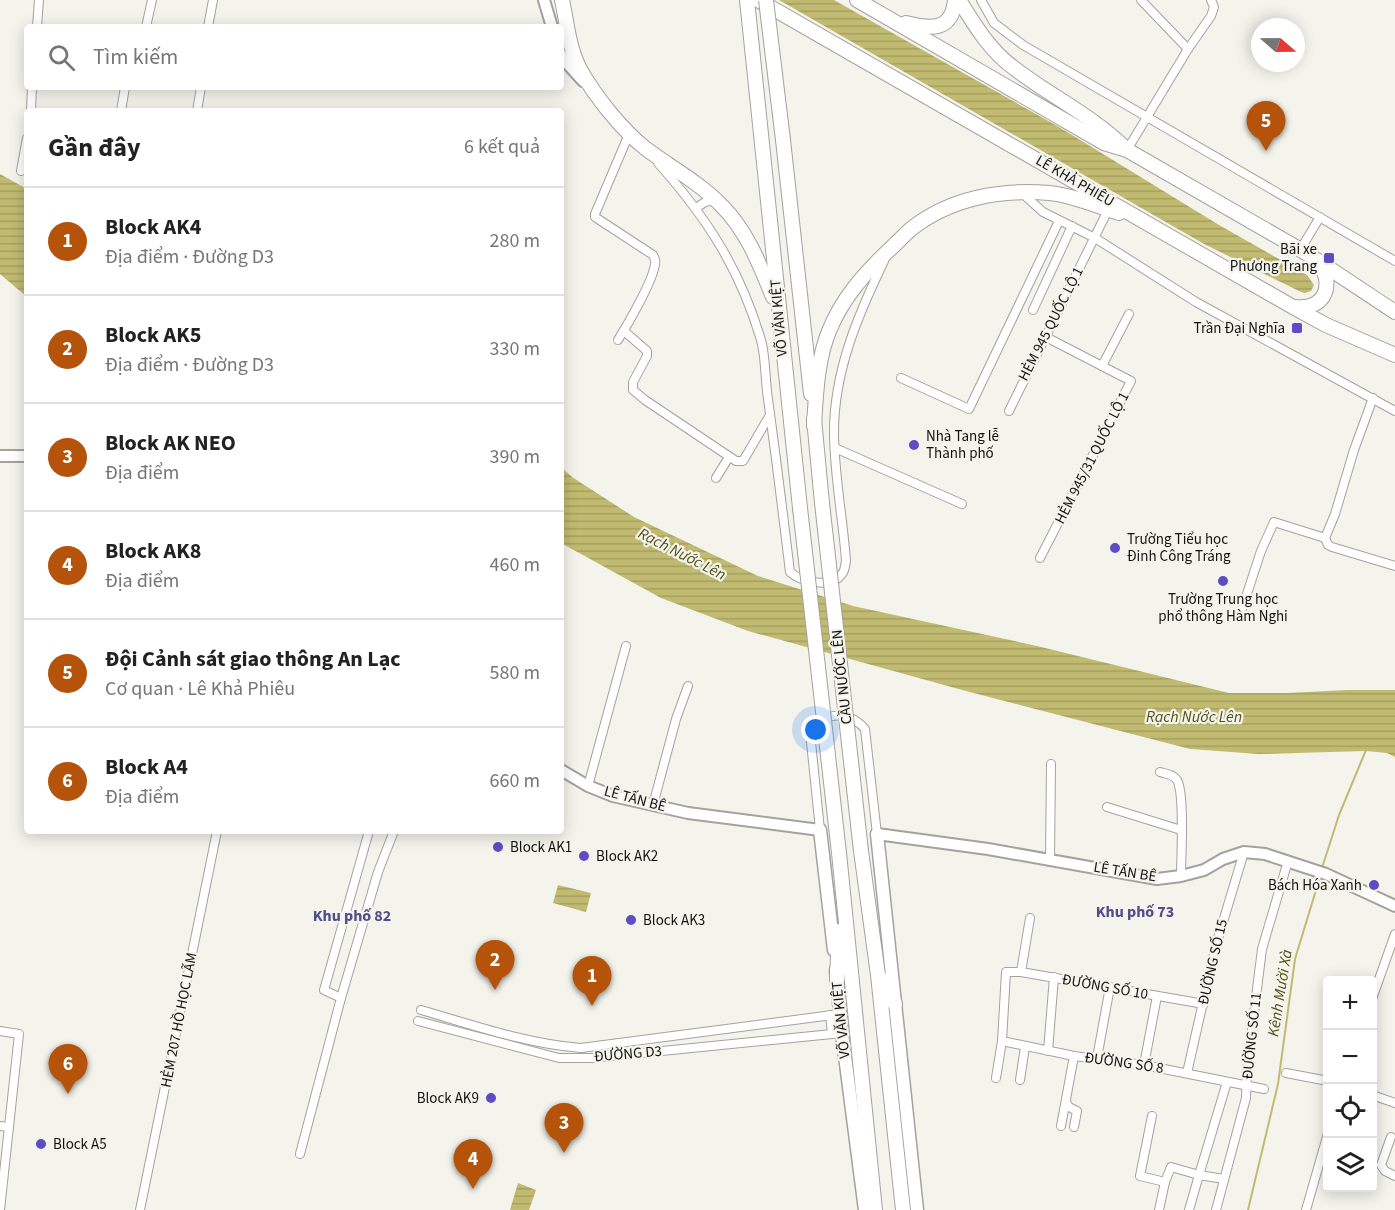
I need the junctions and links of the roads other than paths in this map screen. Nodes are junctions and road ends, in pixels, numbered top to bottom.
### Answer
1 (39, 0) edge
2 (152, 0) edge
3 (213, 0) edge
4 (544, 0) edge
5 (562, 0) edge
6 (747, 0) edge
7 (758, 0) edge
8 (768, 0) edge
9 (857, 0) edge
10 (957, 0) edge
11 (981, 0) edge
12 (1141, 0) edge
13 (1211, 0) edge
14 (888, 18) junction
15 (37, 24) edge
16 (147, 24) edge
17 (209, 24) edge
18 (551, 24) edge
19 (1188, 49) junction
20 (564, 60) edge
21 (32, 90) edge
22 (124, 90) edge
23 (200, 90) edge
24 (605, 105) junction
25 (30, 108) edge
26 (122, 108) edge
27 (198, 108) edge
28 (1148, 116) junction
29 (630, 134) junction
30 (645, 148) junction
31 (1127, 150) junction
32 (24, 154) edge
33 (21, 171) dead end
34 (1022, 193) junction
35 (715, 200) junction
36 (696, 208) junction
37 (1108, 210) junction
38 (1320, 217) junction
39 (1059, 220) junction
40 (1146, 222) junction
41 (1072, 226) junction
42 (1095, 238) junction
43 (1300, 250) junction
44 (1318, 261) junction
45 (1395, 261) edge
46 (865, 284) junction
47 (1293, 307) junction
48 (778, 309) junction
49 (1033, 310) dead end
50 (1395, 312) edge
51 (1129, 314) dead end
52 (624, 331) junction
53 (1044, 336) junction
54 (618, 340) dead end
55 (1395, 355) edge
56 (1102, 366) junction
57 (901, 378) dead end
58 (1373, 398) junction
59 (1009, 411) dead end
60 (1395, 411) edge
61 (770, 415) junction
62 (814, 426) junction
63 (835, 448) junction
64 (0, 456) edge
65 (24, 456) edge
66 (729, 457) junction
67 (716, 478) dead end
68 (822, 503) joint
69 (962, 504) dead end
70 (800, 508) joint
71 (1325, 538) junction
72 (1040, 558) dead end
73 (1395, 566) edge
74 (1242, 609) dead end
75 (626, 646) dead end
76 (688, 686) dead end
77 (846, 715) junction
78 (1051, 764) dead end
79 (564, 772) edge
80 (1160, 772) dead end
81 (588, 786) junction
82 (653, 805) junction
83 (1107, 807) dead end
84 (820, 830) junction
85 (1181, 830) junction
86 (216, 834) edge
87 (368, 834) edge
88 (392, 834) edge
89 (877, 834) junction
90 (839, 852) joint
91 (1244, 852) junction
92 (1050, 859) junction
93 (1288, 861) junction
94 (1181, 876) junction
95 (841, 880) junction
96 (1395, 906) edge
97 (1030, 918) dead end
98 (1395, 934) edge
99 (1021, 972) junction
100 (878, 975) junction
101 (1054, 977) junction
102 (837, 980) junction
103 (1377, 985) edge
104 (1110, 987) junction
105 (1157, 996) junction
106 (341, 998) junction
107 (895, 1004) junction
108 (1204, 1004) junction
109 (422, 1010) dead end
110 (835, 1014) junction
111 (418, 1021) dead end
112 (0, 1030) edge
113 (837, 1034) junction
114 (1002, 1041) junction
115 (1025, 1047) junction
116 (1048, 1051) junction
117 (1074, 1056) junction
118 (1097, 1058) junction
119 (1143, 1065) junction
120 (1187, 1073) junction
121 (1286, 1073) dead end
122 (996, 1078) dead end
123 (1020, 1080) dead end
124 (1323, 1080) edge
125 (1227, 1082) junction
126 (1246, 1087) junction
127 (1264, 1089) dead end
128 (1377, 1097) edge
129 (1066, 1102) junction
130 (1395, 1103) edge
131 (1152, 1116) dead end
132 (1061, 1125) dead end
133 (0, 1126) edge
134 (9, 1127) junction
135 (1074, 1127) dead end
136 (1391, 1137) dead end
137 (1327, 1138) edge
138 (300, 1154) dead end
139 (1198, 1174) junction
140 (1395, 1176) edge
141 (1224, 1179) junction
142 (1165, 1182) junction
143 (0, 1210) edge
144 (140, 1210) edge
145 (865, 1210) edge
146 (875, 1210) edge
147 (903, 1210) edge
148 (917, 1210) edge
149 (1159, 1210) edge
150 (1190, 1210) edge
151 (1216, 1210) edge
152 (1306, 1210) edge

1 - 15 street
2 - 16 street
3 - 17 street
4 - 18 street
5 - 24 highway
6 - 48 highway, VÕ VĂN KIỆT
7 - 40 highway, LÊ KHẢ PHIÊU
8 - 62 highway, VÕ VĂN KIỆT, bridge
9 - 14 highway
10 - 14 highway
10 - 31 highway
11 - 28 street
12 - 19 street
13 - 19 street
14 - 31 highway
19 - 28 street
20 - 24 street
21 - 25 street
22 - 26 street
23 - 27 street
24 - 29 highway
28 - 31 street
28 - 38 street
29 - 30 highway
29 - 52 street
30 - 35 highway
30 - 36 street
31 - 43 highway
32 - 33 street
34 - 37 highway
34 - 39 street
34 - 46 highway
35 - 36 street
35 - 48 highway
36 - 61 street
37 - 40 highway
37 - 42 street, HẺM 945 QUỐC LỘ 1
38 - 43 street
38 - 45 street
39 - 41 street
39 - 57 street
40 - 47 highway, LÊ KHẢ PHIÊU
41 - 42 street
41 - 49 street
42 - 53 street, HẺM 945 QUỐC LỘ 1
42 - 58 street
43 - 44 highway
44 - 47 highway
44 - 50 highway
46 - 62 highway
46 - 63 street
47 - 55 highway, LÊ KHẢ PHIÊU
48 - 70 highway, VÕ VĂN KIỆT
51 - 56 street
52 - 54 street
52 - 66 street
53 - 56 street, HẺM 945/31 QUỐC LỘ 1
53 - 59 street, HẺM 945 QUỐC LỘ 1
56 - 72 street, HẺM 945/31 QUỐC LỘ 1
58 - 60 street
58 - 71 street
61 - 63 street
61 - 66 street
62 - 68 highway, VÕ VĂN KIỆT
63 - 69 street
64 - 65 street
66 - 67 street
68 - 77 highway, CẦU NƯỚC LÊN, bridge
70 - 90 highway, CẦU NƯỚC LÊN, bridge
71 - 73 street
71 - 74 street
75 - 81 street
76 - 82 street
77 - 84 street
77 - 89 street
77 - 100 highway, CẦU NƯỚC LÊN, bridge
78 - 92 street
79 - 81 street, LÊ TẤN BÊ
80 - 85 street
81 - 82 street, LÊ TẤN BÊ
82 - 84 street, LÊ TẤN BÊ
83 - 85 street
84 - 102 main road, VÕ VĂN KIỆT
85 - 94 street
86 - 144 street, HẺM 207 HỒ HỌC LÃM
87 - 106 street
88 - 106 street
89 - 92 street, LÊ TẤN BÊ
89 - 107 main road
90 - 95 highway, VÕ VĂN KIỆT
91 - 93 street
91 - 94 street, LÊ TẤN BÊ
91 - 108 street, ĐƯỜNG SỐ 15
92 - 94 street, LÊ TẤN BÊ
93 - 96 street
93 - 126 street, ĐƯỜNG SỐ 11
95 - 102 highway
95 - 146 highway, VÕ VĂN KIỆT
97 - 99 street
98 - 103 street
99 - 101 street, ĐƯỜNG SỐ 10
99 - 114 street, ĐƯỜNG SỐ 10
100 - 107 highway
100 - 147 highway
101 - 104 street, ĐƯỜNG SỐ 10
101 - 116 street
102 - 110 main road, VÕ VĂN KIỆT
104 - 105 street, ĐƯỜNG SỐ 10
104 - 118 street
105 - 108 street, ĐƯỜNG SỐ 10
105 - 119 street
106 - 138 street
107 - 148 main road
108 - 120 street, ĐƯỜNG SỐ 15
109 - 110 street, ĐƯỜNG D3
110 - 113 main road, VÕ VĂN KIỆT
111 - 113 street, ĐƯỜNG D3
112 - 134 street
113 - 145 main road, VÕ VĂN KIỆT
114 - 115 street, ĐƯỜNG SỐ 8
114 - 122 street
115 - 116 street, ĐƯỜNG SỐ 8
115 - 123 street
116 - 117 street, ĐƯỜNG SỐ 8
117 - 118 street, ĐƯỜNG SỐ 8
117 - 129 street
118 - 119 street, ĐƯỜNG SỐ 8
119 - 120 street, ĐƯỜNG SỐ 8
120 - 125 street, ĐƯỜNG SỐ 8
121 - 124 street
125 - 126 street, ĐƯỜNG SỐ 8
125 - 139 street
126 - 127 street, ĐƯỜNG SỐ 8
126 - 141 street, ĐƯỜNG SỐ 11
128 - 130 street
129 - 132 street
129 - 135 street
131 - 142 street
133 - 134 street
134 - 143 street
136 - 140 street
137 - 152 street
139 - 141 street
139 - 142 street
139 - 150 street
141 - 151 street, ĐƯỜNG SỐ 11
142 - 149 street

